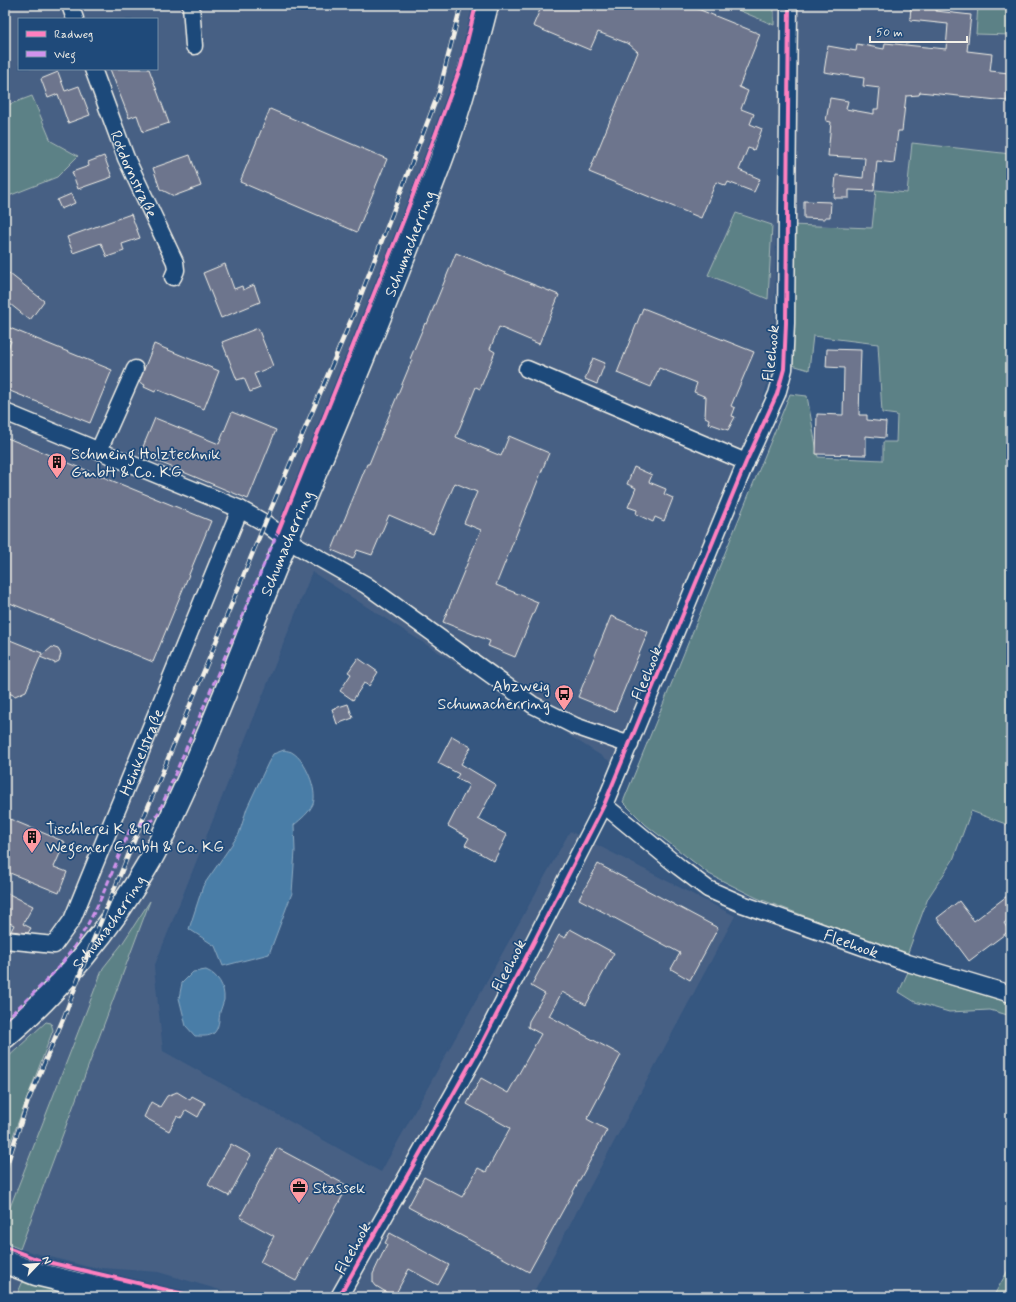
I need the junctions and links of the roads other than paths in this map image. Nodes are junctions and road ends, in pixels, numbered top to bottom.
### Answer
1 (70, 5) edge
2 (191, 5) edge
3 (487, 5) edge
4 (789, 5) edge
5 (75, 18) edge
6 (194, 46) dead end
7 (93, 70) edge
8 (173, 277) dead end
9 (135, 369) dead end
10 (527, 369) dead end
11 (5, 412) edge
12 (99, 450) junction
13 (746, 462) junction
14 (240, 509) junction
15 (287, 540) junction
16 (630, 745) junction
17 (604, 805) junction
18 (5, 940) edge
19 (1011, 994) edge
20 (5, 1037) edge
21 (5, 1262) edge
22 (148, 1297) edge
23 (339, 1297) edge

1 - 5 street
2 - 6 street
3 - 15 main road, Schumacherring
4 - 13 street, Fleehook
7 - 8 street, Rotdornstraße
9 - 12 street
10 - 13 street
11 - 12 street
12 - 14 street
13 - 16 street, Fleehook
14 - 15 street
14 - 18 street, Heinkelstraße
15 - 16 street
15 - 20 main road, Schumacherring
16 - 17 street, Fleehook
17 - 19 street, Fleehook
17 - 23 street, Fleehook
21 - 22 main road

